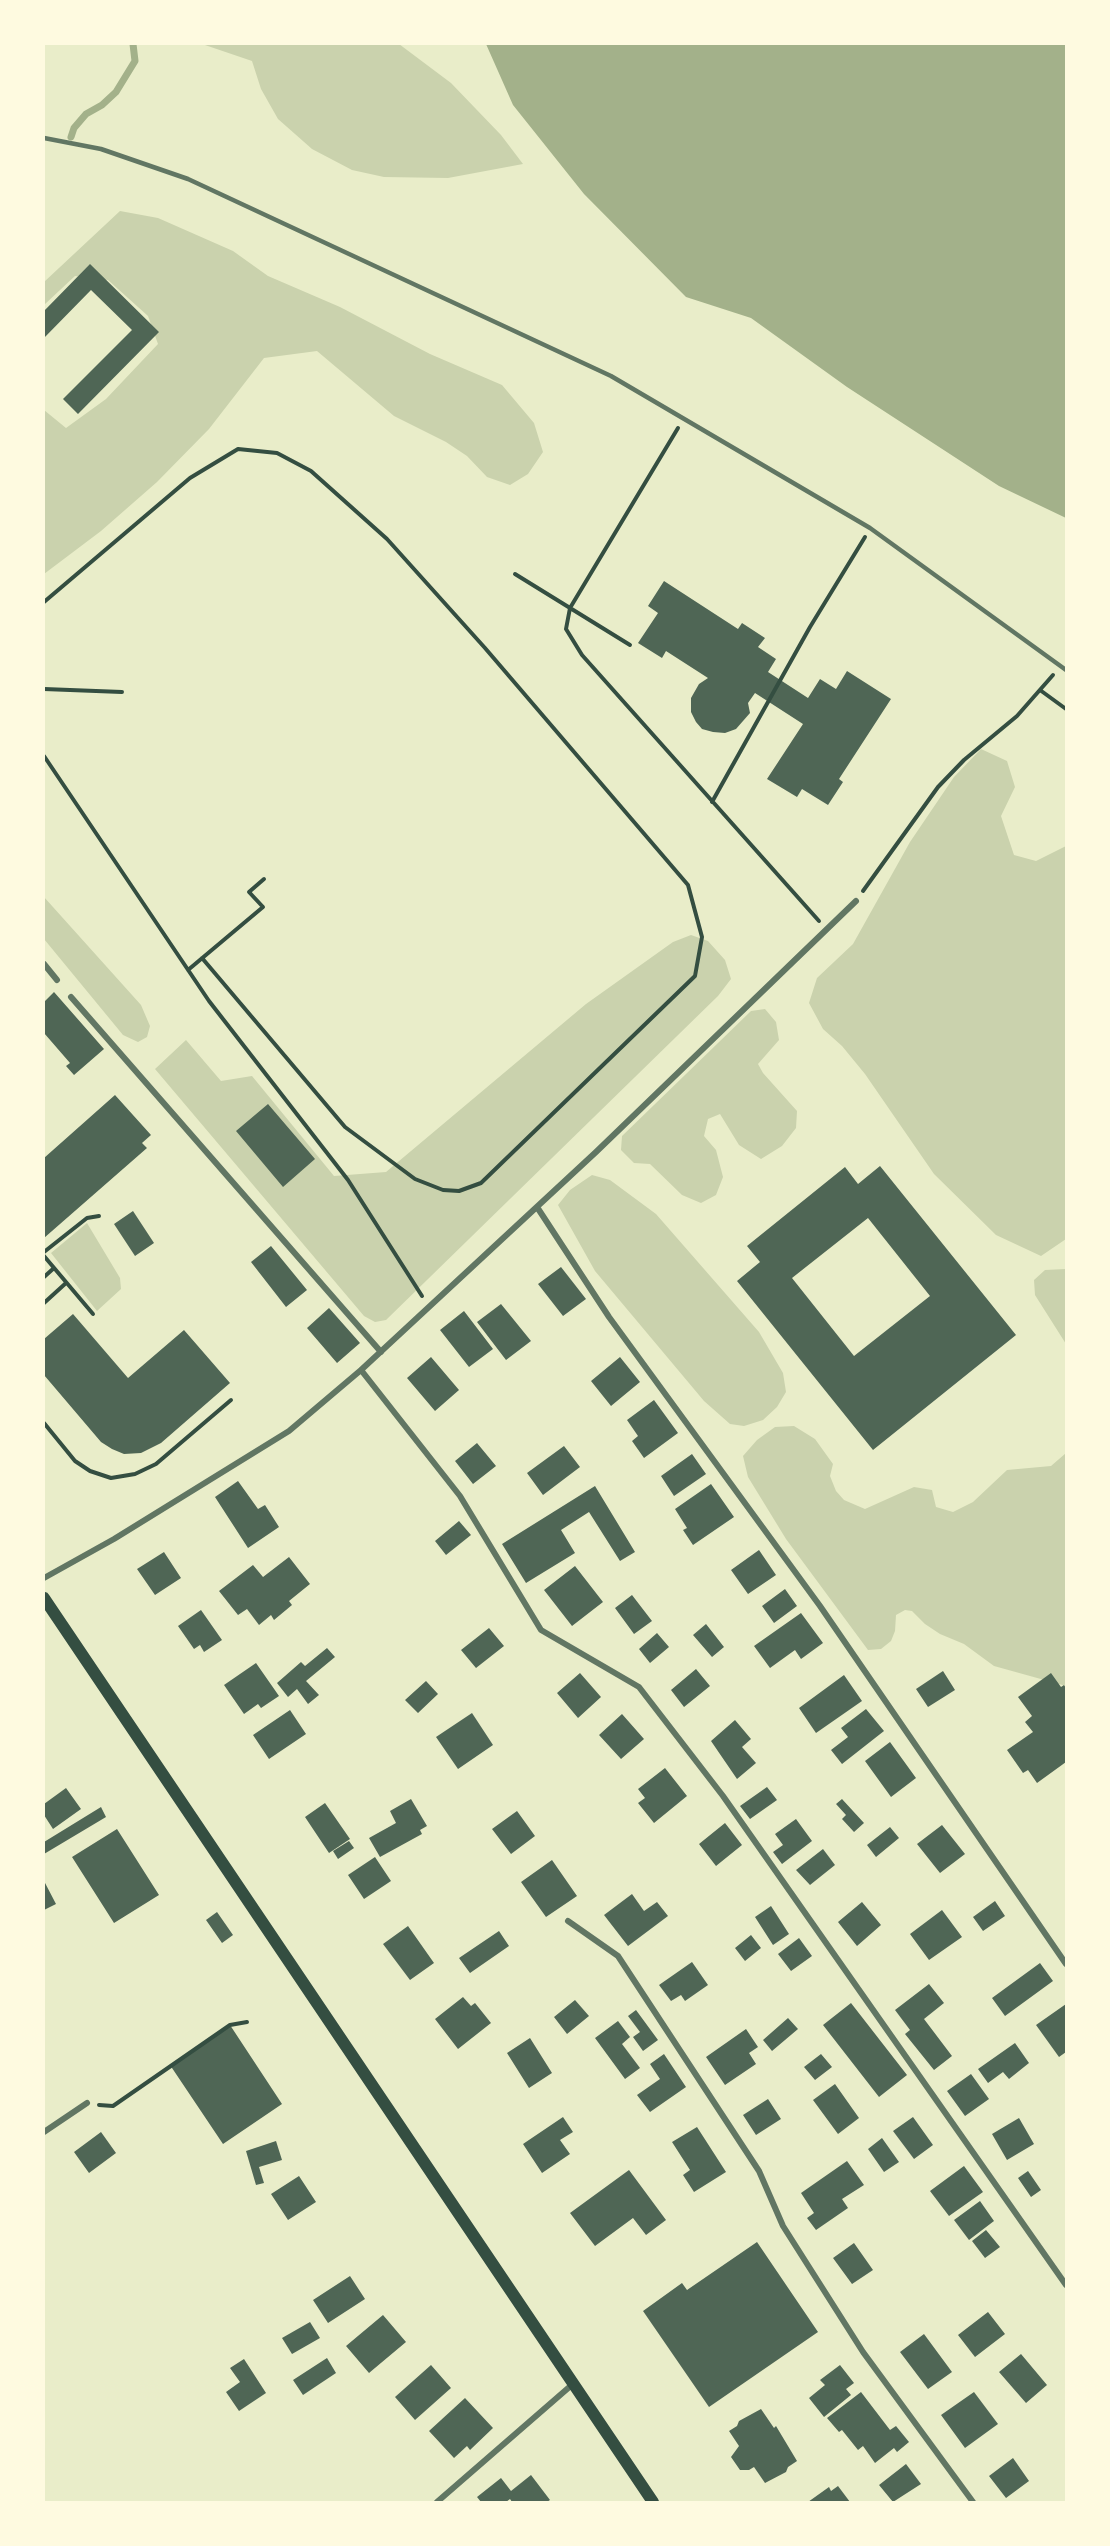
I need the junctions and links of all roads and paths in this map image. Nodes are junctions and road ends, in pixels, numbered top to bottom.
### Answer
1 (44, 138) edge
2 (683, 419) junction
3 (870, 528) junction
4 (515, 574) dead end
5 (44, 602) edge
6 (570, 608) junction
7 (630, 645) dead end
8 (1060, 668) junction
9 (1066, 670) edge
10 (44, 689) edge
11 (1040, 690) junction
12 (122, 692) dead end
13 (1066, 709) edge
14 (44, 756) edge
15 (712, 802) junction
16 (264, 879) dead end
17 (856, 901) joint
18 (826, 930) junction
19 (202, 958) junction
20 (44, 964) edge
21 (188, 970) junction
22 (57, 980) dead end
23 (71, 997) dead end
24 (537, 1207) junction
25 (99, 1216) dead end
26 (44, 1254) edge
27 (54, 1268) junction
28 (44, 1276) edge
29 (66, 1283) junction
30 (44, 1303) edge
31 (429, 1306) junction
32 (93, 1314) dead end
33 (381, 1352) junction
34 (361, 1370) junction
35 (231, 1400) dead end
36 (44, 1423) edge
37 (44, 1578) edge
38 (44, 1598) edge
39 (568, 1921) dead end
40 (1066, 1964) edge
41 (247, 2022) dead end
42 (87, 2103) joint
43 (44, 2132) edge
44 (1066, 2285) edge
45 (574, 2383) junction
46 (437, 2502) edge
47 (653, 2502) edge
48 (973, 2502) edge

1 - 2 lane
2 - 3 lane
2 - 6 path
3 - 8 lane
3 - 15 path
4 - 6 path
5 - 19 path
6 - 7 path
6 - 15 path
8 - 9 lane
8 - 11 path
10 - 12 path
11 - 13 path
11 - 17 path
14 - 21 path
15 - 18 path
16 - 19 path
17 - 18 street
18 - 24 street
19 - 21 path
20 - 22 street
21 - 31 path
23 - 33 street
24 - 31 street
24 - 40 street
25 - 26 path
26 - 27 path
27 - 28 path
27 - 29 path
29 - 30 path
29 - 32 path
31 - 33 street
33 - 34 street
34 - 37 street
34 - 44 street
35 - 36 path
38 - 45 main road
39 - 48 street
41 - 42 path
42 - 43 street
45 - 46 street
45 - 47 main road

